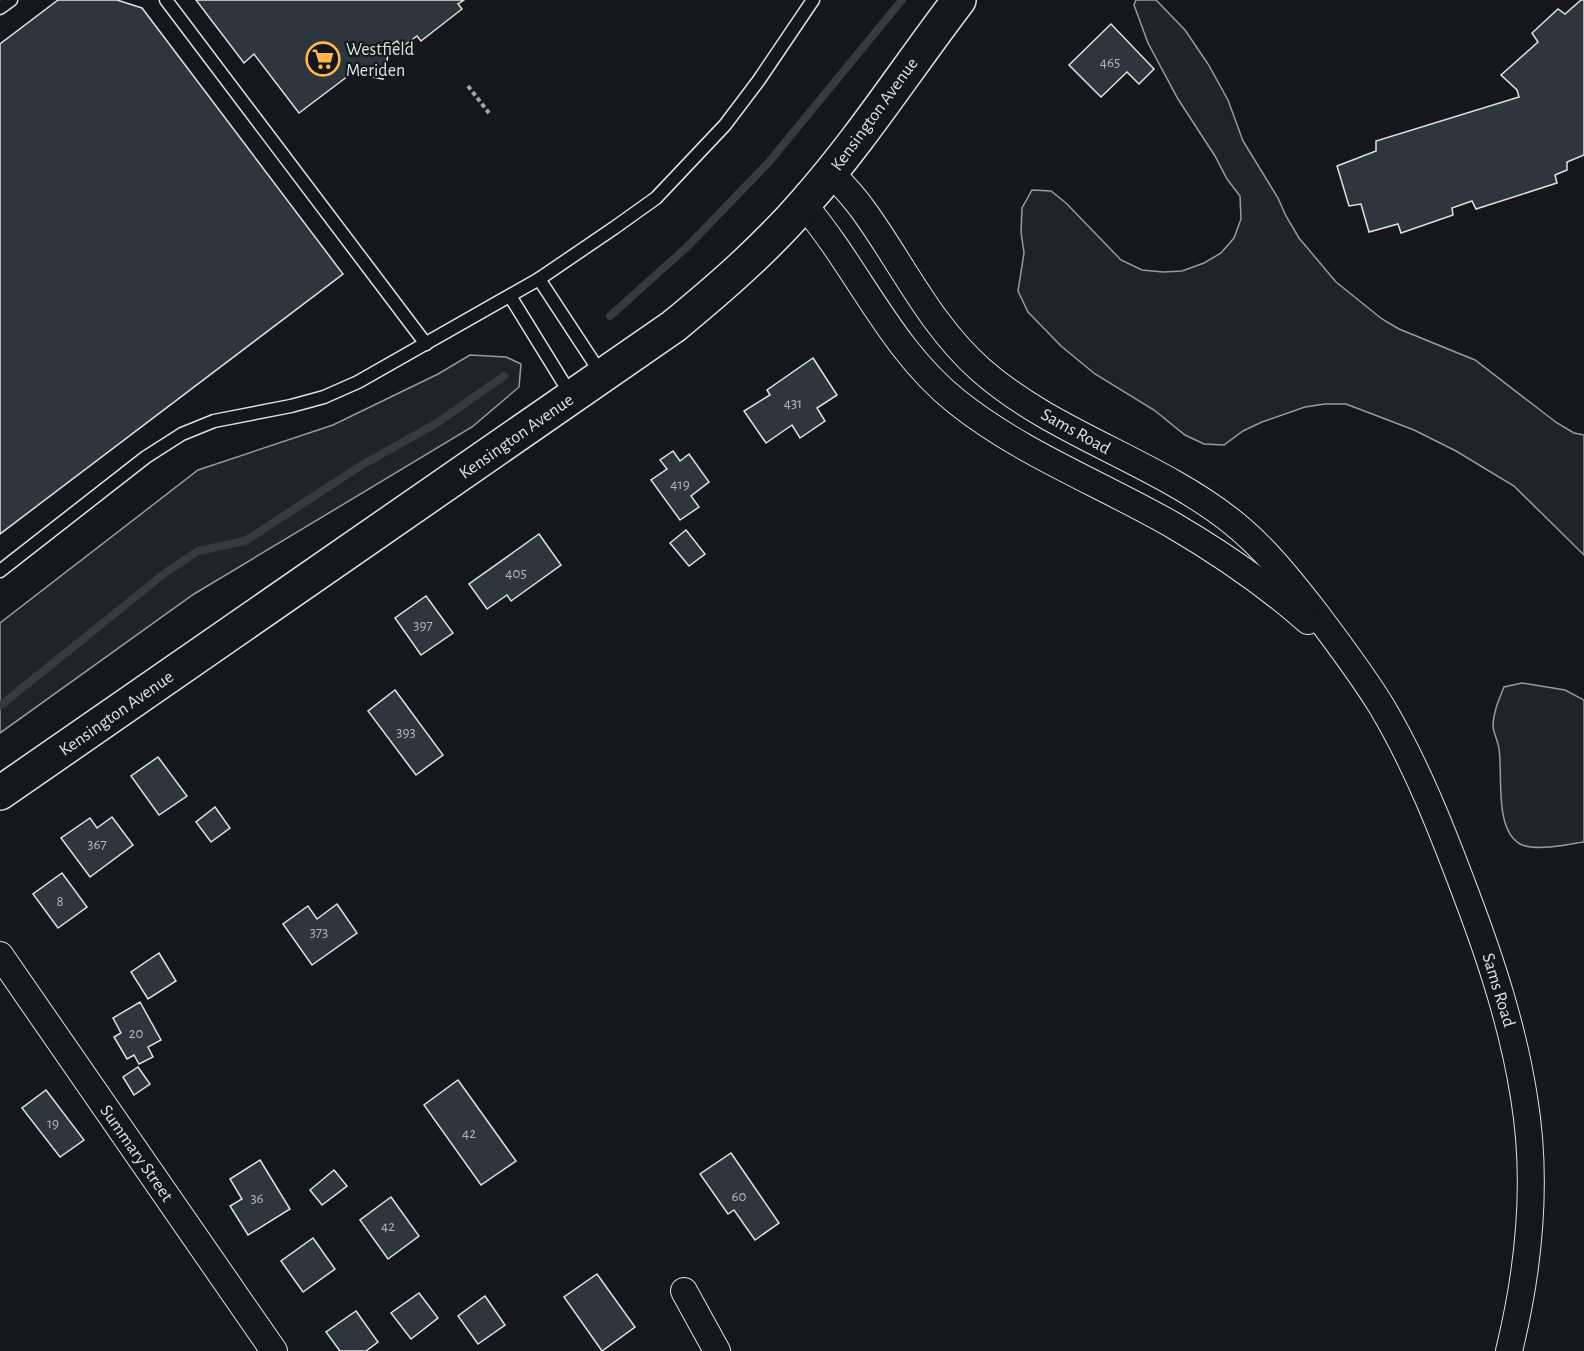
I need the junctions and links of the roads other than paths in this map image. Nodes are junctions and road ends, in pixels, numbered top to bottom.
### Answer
1 (11, 0) edge
2 (166, 0) edge
3 (813, 0) edge
4 (959, 0) edge
5 (0, 8) edge
6 (831, 173) junction
7 (804, 205) junction
8 (538, 279) junction
9 (510, 296) junction
10 (426, 344) junction
11 (602, 376) junction
12 (572, 397) junction
13 (0, 571) edge
14 (1350, 658) junction
15 (0, 794) edge
16 (0, 955) edge
17 (684, 1291) dead end
18 (723, 1349) edge
19 (274, 1351) edge
20 (1509, 1351) edge

1 - 5 lane
2 - 10 lane
3 - 8 lane
4 - 6 main road, Kensington Avenue
6 - 7 main road, Kensington Avenue
6 - 14 street, Sams Road
7 - 11 main road, Kensington Avenue
7 - 14 street, Sams Road
8 - 9 lane
8 - 11 lane
9 - 10 lane
9 - 12 lane
10 - 13 lane
11 - 12 main road, Kensington Avenue
12 - 15 main road, Kensington Avenue
14 - 20 street, Sams Road
16 - 19 street, Summary Street
17 - 18 street

